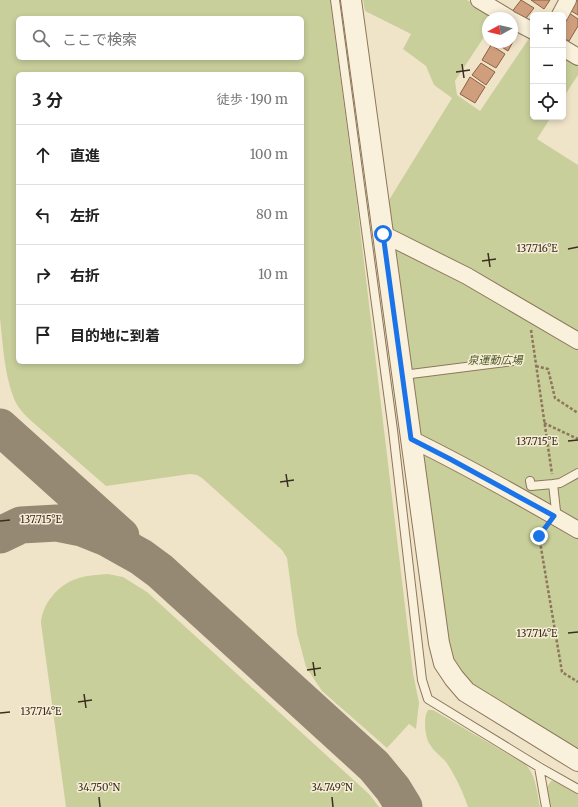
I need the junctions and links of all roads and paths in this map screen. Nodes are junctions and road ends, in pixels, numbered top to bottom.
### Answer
1 (335, 0) edge
2 (351, 0) edge
3 (479, 0) edge
4 (568, 0) edge
5 (499, 12) edge
6 (562, 12) edge
7 (518, 23) edge
8 (530, 29) edge
9 (566, 50) edge
10 (578, 57) edge
11 (383, 234) junction
12 (530, 326) dead end
13 (578, 341) edge
14 (513, 361) dead end
15 (536, 366) junction
16 (402, 375) junction
17 (578, 413) edge
18 (544, 423) junction
19 (411, 439) junction
20 (578, 439) edge
21 (578, 473) edge
22 (531, 482) joint
23 (553, 484) junction
24 (554, 516) junction
25 (578, 530) edge
26 (578, 682) edge
27 (578, 761) edge
28 (539, 767) junction
29 (578, 789) edge
30 (546, 807) edge

1 - 28 lane
2 - 11 street
3 - 5 street
4 - 6 street
7 - 8 street
9 - 10 street
11 - 13 street
11 - 16 street
12 - 15 path
14 - 16 lane
15 - 17 path
15 - 18 path
16 - 19 street
18 - 20 path
18 - 22 path
19 - 24 street
19 - 27 street
21 - 23 lane
22 - 23 lane
23 - 24 lane
24 - 25 street
24 - 26 path
28 - 29 lane
28 - 30 lane

